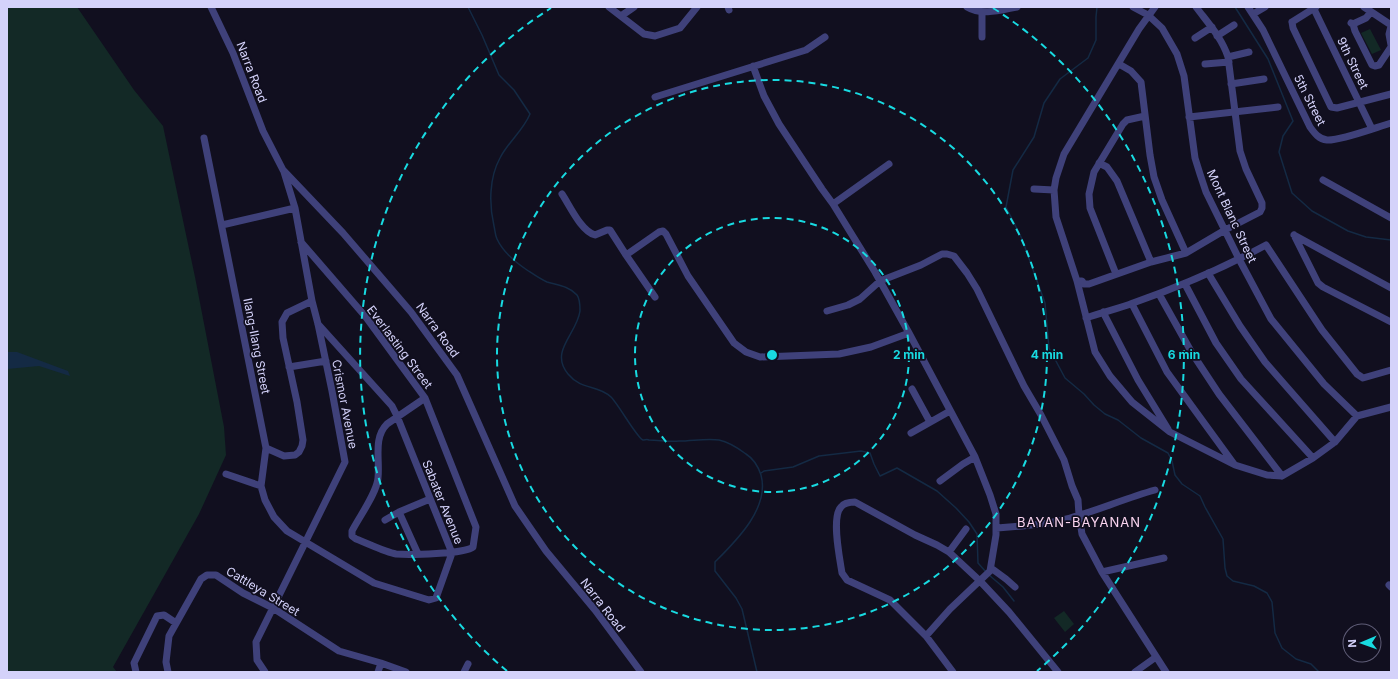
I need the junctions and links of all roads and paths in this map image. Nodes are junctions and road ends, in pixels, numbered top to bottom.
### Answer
1 (211, 7) edge
2 (609, 7) edge
3 (634, 7) edge
4 (697, 7) edge
5 (967, 7) edge
6 (1017, 7) edge
7 (1134, 7) edge
8 (1155, 7) edge
9 (1196, 7) edge
10 (1248, 7) edge
11 (1265, 7) edge
12 (1314, 7) edge
13 (1364, 7) edge
14 (982, 12) junction
15 (1371, 12) junction
16 (1253, 14) junction
17 (1148, 15) junction
18 (622, 16) junction
19 (1390, 23) edge
20 (1234, 25) dead end
21 (1212, 27) junction
22 (1217, 36) junction
23 (825, 37) dead end
24 (982, 37) dead end
25 (1195, 38) dead end
26 (1391, 46) edge
27 (1249, 52) dead end
28 (1228, 60) junction
29 (1119, 64) junction
30 (1205, 64) dead end
31 (753, 66) junction
32 (1264, 79) dead end
33 (1231, 84) junction
34 (1391, 94) edge
35 (655, 97) dead end
36 (1360, 102) junction
37 (1278, 107) dead end
38 (1234, 112) junction
39 (1145, 116) junction
40 (1190, 117) junction
41 (1391, 123) edge
42 (1372, 129) junction
43 (204, 138) dead end
44 (889, 164) dead end
45 (1099, 164) junction
46 (283, 170) junction
47 (1323, 180) dead end
48 (1034, 188) dead end
49 (1054, 190) junction
50 (562, 194) dead end
51 (833, 204) junction
52 (295, 208) junction
53 (1391, 218) edge
54 (222, 225) junction
55 (1225, 230) junction
56 (301, 242) junction
57 (1186, 253) junction
58 (626, 255) junction
59 (1239, 260) junction
60 (1151, 262) junction
61 (1116, 274) junction
62 (1208, 274) junction
63 (880, 281) junction
64 (1077, 281) junction
65 (1185, 284) junction
66 (1391, 288) edge
67 (1158, 294) junction
68 (655, 297) dead end
69 (312, 301) junction
70 (1132, 304) junction
71 (826, 310) dead end
72 (1103, 312) junction
73 (1086, 318) junction
74 (1391, 322) edge
75 (318, 324) junction
76 (909, 333) junction
77 (326, 362) junction
78 (289, 367) junction
79 (1391, 370) edge
80 (912, 389) dead end
81 (425, 398) junction
82 (1391, 407) edge
83 (950, 411) junction
84 (397, 416) junction
85 (1357, 416) junction
86 (930, 422) junction
87 (1170, 432) junction
88 (911, 433) dead end
89 (1335, 442) junction
90 (266, 448) junction
91 (975, 457) junction
92 (1313, 458) junction
93 (1234, 465) junction
94 (226, 474) dead end
95 (1282, 476) junction
96 (940, 481) dead end
97 (261, 486) junction
98 (1155, 490) dead end
99 (430, 499) junction
100 (399, 512) junction
101 (1078, 515) junction
102 (385, 520) dead end
103 (996, 528) junction
104 (966, 529) dead end
105 (306, 542) junction
106 (452, 552) junction
107 (949, 552) junction
108 (418, 554) junction
109 (1164, 558) dead end
110 (989, 572) junction
111 (1102, 572) junction
112 (980, 581) junction
113 (1015, 587) dead end
114 (273, 608) junction
115 (176, 623) junction
116 (926, 636) junction
117 (1156, 657) junction
118 (381, 663) junction
119 (468, 664) dead end
120 (136, 672) edge
121 (168, 672) edge
122 (265, 672) edge
123 (378, 672) edge
124 (406, 672) edge
125 (464, 672) edge
126 (641, 672) edge
127 (953, 672) edge
128 (1058, 672) edge
129 (1135, 672) edge
130 (1166, 672) edge

1 - 46 street, Narra Road
2 - 18 street
3 - 18 street
4 - 18 street
5 - 14 street
6 - 14 street
7 - 17 street, Mont Blanc Street
8 - 17 street
9 - 21 street
10 - 16 street, 5th Street
11 - 16 street
12 - 36 street, 9th Street
12 - 36 street
13 - 15 street
14 - 24 street
15 - 19 street
15 - 26 street
16 - 42 street, 5th Street
17 - 29 street
17 - 40 street, Mont Blanc Street
19 - 26 street
20 - 22 street
21 - 22 street
21 - 25 street
22 - 28 street
23 - 31 street
27 - 28 street
28 - 30 street
28 - 33 street
29 - 39 street
29 - 49 street
31 - 35 street
31 - 51 street
32 - 33 street
33 - 38 street
34 - 36 street
36 - 42 street, 9th Street
37 - 38 street
38 - 40 street
38 - 55 street
39 - 45 street
39 - 57 street
40 - 55 street, Mont Blanc Street
41 - 42 street, 5th Street
43 - 54 street, Ilang-Ilang Street
44 - 51 street
45 - 60 street
45 - 61 street
46 - 52 street, Crismor Avenue
46 - 126 street, Narra Road
47 - 53 street
48 - 49 street
49 - 64 street
50 - 58 street
51 - 63 street
52 - 54 street
52 - 56 street, Crismor Avenue
54 - 90 street, Ilang-Ilang Street
55 - 57 street
55 - 59 street, Mont Blanc Street
56 - 69 street, Crismor Avenue
56 - 81 street, Everlasting Street
57 - 60 street
58 - 68 street
58 - 76 street
59 - 62 street
59 - 79 street
59 - 85 street, Mont Blanc Street
60 - 61 street
61 - 64 street
62 - 65 street
62 - 89 street
63 - 71 street
63 - 76 street
63 - 101 street
64 - 73 street
65 - 67 street
65 - 92 street
66 - 74 street
67 - 70 street
67 - 95 street
69 - 75 street, Crismor Avenue
69 - 78 street
70 - 72 street
70 - 93 street
72 - 73 street
72 - 87 street
73 - 87 street
75 - 77 street, Crismor Avenue
75 - 84 street, Sabater Avenue
76 - 83 street
77 - 78 street
77 - 105 street, Crismor Avenue
78 - 90 street
80 - 86 street
81 - 84 street
81 - 106 street, Everlasting Street
82 - 85 street
83 - 86 street
83 - 91 street
84 - 99 street, Sabater Avenue
84 - 108 street
85 - 89 street
86 - 88 street
87 - 93 street
89 - 92 street
90 - 97 street, Ilang-Ilang Street
91 - 96 street
91 - 103 street
92 - 95 street
93 - 95 street
94 - 97 street
97 - 105 street, Ilang-Ilang Street
98 - 101 street
99 - 100 street
99 - 106 street, Sabater Avenue
100 - 102 street
100 - 108 street
101 - 103 street
101 - 111 street
103 - 110 street
104 - 107 street
105 - 106 street, Sabater Avenue
105 - 114 street, Crismor Avenue
106 - 108 street
107 - 112 street
107 - 116 street
109 - 111 street
110 - 112 street
110 - 113 street
111 - 117 street
112 - 116 street
112 - 128 street
114 - 115 street, Cattleya Street
114 - 118 street, Cattleya Street
114 - 122 street, Crismor Avenue
115 - 120 street
115 - 121 street, Cattleya Street
116 - 127 street
117 - 129 street
117 - 130 street
118 - 123 street
118 - 124 street, Cattleya Street
119 - 125 street

